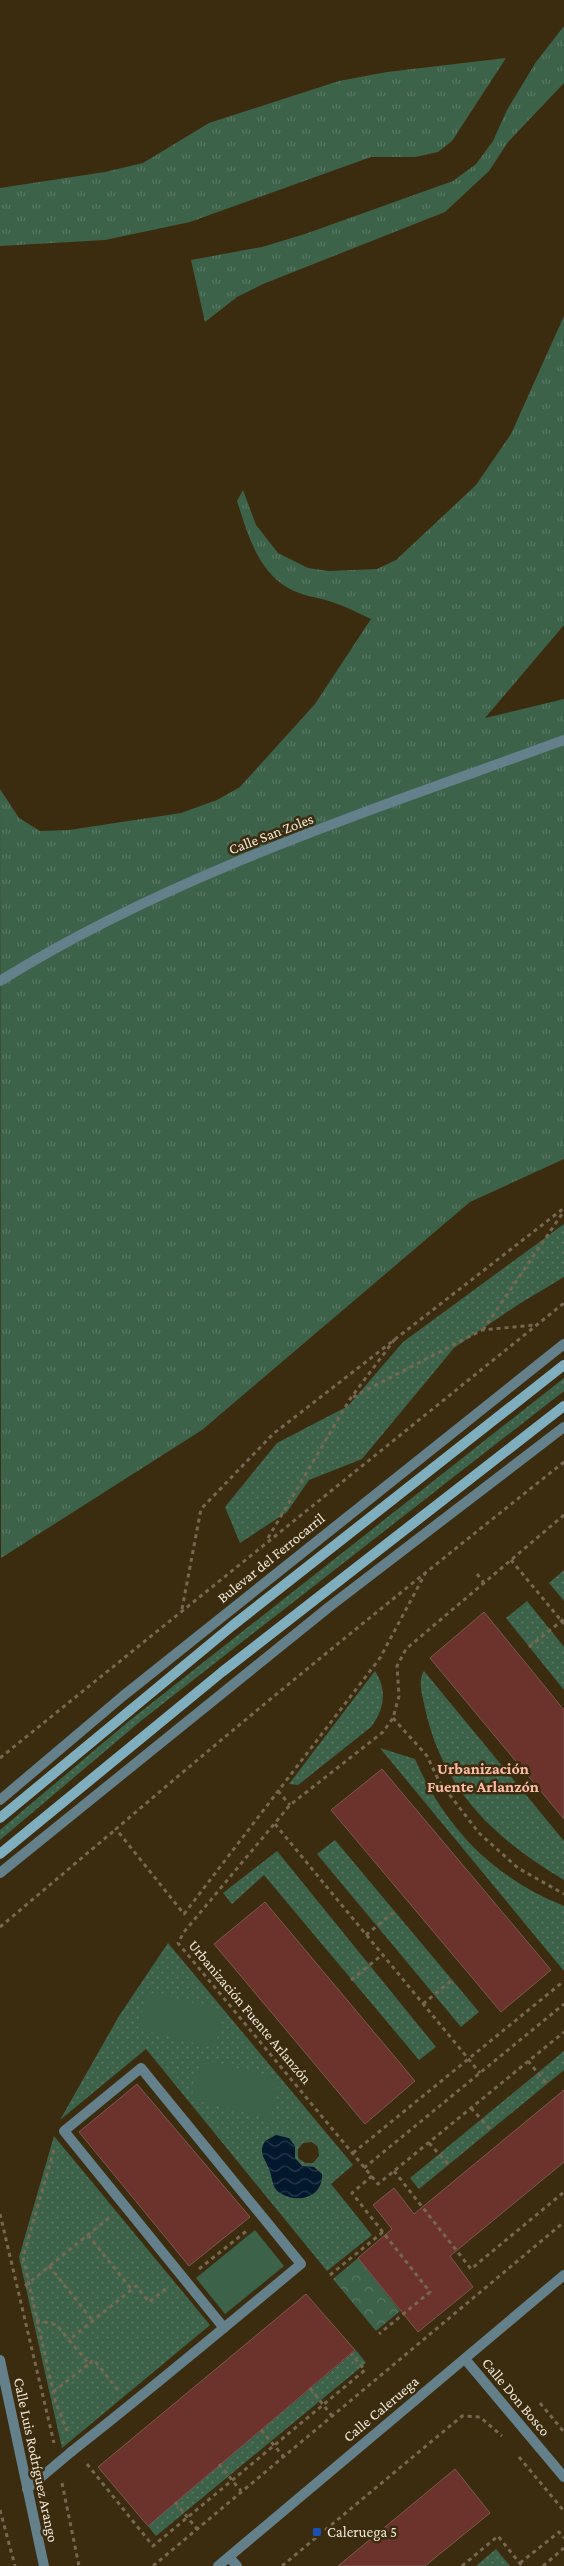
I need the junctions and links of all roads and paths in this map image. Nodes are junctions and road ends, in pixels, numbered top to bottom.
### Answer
1 (564, 740) edge
2 (0, 981) edge
3 (564, 1209) edge
4 (564, 1303) edge
5 (536, 1325) junction
6 (482, 1330) junction
7 (399, 1334) junction
8 (564, 1344) edge
9 (564, 1365) edge
10 (350, 1399) junction
11 (564, 1406) edge
12 (564, 1427) edge
13 (564, 1462) edge
14 (564, 1514) edge
15 (267, 1541) junction
16 (511, 1560) junction
17 (426, 1572) junction
18 (477, 1574) dead end
19 (484, 1582) junction
20 (181, 1610) junction
21 (563, 1621) edge
22 (529, 1647) dead end
23 (393, 1718) junction
24 (0, 1758) edge
25 (279, 1793) junction
26 (0, 1800) edge
27 (290, 1805) junction
28 (0, 1818) edge
29 (275, 1824) junction
30 (116, 1829) junction
31 (0, 1854) edge
32 (0, 1873) edge
33 (564, 1894) edge
34 (395, 1911) dead end
35 (1, 1924) edge
36 (366, 1935) junction
37 (382, 1955) junction
38 (351, 1980) dead end
39 (452, 1980) dead end
40 (564, 1981) edge
41 (422, 2004) junction
42 (564, 2004) edge
43 (564, 2032) edge
44 (468, 2060) junction
45 (528, 2061) junction
46 (480, 2073) junction
47 (547, 2084) dead end
48 (471, 2108) junction
49 (491, 2130) dead end
50 (64, 2131) junction
51 (429, 2142) junction
52 (353, 2154) junction
53 (448, 2165) dead end
54 (364, 2168) junction
55 (394, 2171) junction
56 (372, 2176) junction
57 (564, 2192) edge
58 (125, 2206) junction
59 (0, 2214) edge
60 (263, 2217) junction
61 (564, 2222) edge
62 (383, 2232) junction
63 (88, 2235) junction
64 (50, 2266) junction
65 (330, 2275) dead end
66 (564, 2276) edge
67 (183, 2278) junction
68 (27, 2284) junction
69 (132, 2290) junction
70 (36, 2320) junction
71 (93, 2321) junction
72 (224, 2328) junction
73 (378, 2334) dead end
74 (69, 2340) junction
75 (351, 2354) dead end
76 (465, 2359) junction
77 (0, 2360) edge
78 (89, 2364) junction
79 (310, 2388) dead end
80 (53, 2392) junction
81 (540, 2402) dead end
82 (130, 2405) junction
83 (323, 2405) junction
84 (332, 2416) junction
85 (261, 2430) dead end
86 (564, 2432) edge
87 (508, 2443) dead end
88 (274, 2446) junction
89 (73, 2451) junction
90 (514, 2451) dead end
91 (283, 2457) junction
92 (58, 2464) junction
93 (219, 2464) dead end
94 (564, 2477) edge
95 (232, 2480) junction
96 (27, 2489) junction
97 (241, 2491) junction
98 (175, 2502) dead end
99 (0, 2510) edge
100 (564, 2511) edge
101 (187, 2517) junction
102 (197, 2529) junction
103 (564, 2538) edge
104 (564, 2548) edge
105 (229, 2557) junction
106 (521, 2565) edge
107 (15, 2566) edge
108 (44, 2566) edge
109 (79, 2566) edge
110 (153, 2566) edge
111 (218, 2566) edge
112 (236, 2566) edge
113 (282, 2566) edge
114 (462, 2566) edge
115 (543, 2566) edge

1 - 2 street, Calle San Zoles
3 - 6 path
3 - 7 path
4 - 5 path
5 - 6 path
5 - 15 path
6 - 10 path
7 - 10 path
7 - 20 path
8 - 26 street, Bulevar del Ferrocarril
9 - 28 main road, Bulevar del Ferrocarril
10 - 15 path
11 - 31 main road
12 - 32 street
13 - 17 path
14 - 16 path, Urbanización Fuente Arlanzón
15 - 20 path
16 - 19 path, Urbanización Fuente Arlanzón
16 - 21 path
17 - 25 path
17 - 30 path
18 - 19 path
19 - 23 path, Urbanización Fuente Arlanzón
20 - 24 path
21 - 22 path
23 - 27 path, Urbanización Fuente Arlanzón
23 - 33 path
25 - 27 path
25 - 30 path
27 - 29 path, Urbanización Fuente Arlanzón
29 - 36 path
29 - 52 path, Urbanización Fuente Arlanzón
30 - 35 path
34 - 36 path
36 - 37 path
37 - 38 path
37 - 41 path
39 - 41 path
40 - 44 path
41 - 44 path
42 - 46 path
43 - 45 path
44 - 46 path
44 - 52 path
45 - 47 path
45 - 48 path
46 - 54 path
48 - 49 path
48 - 51 path
50 - 58 street
50 - 60 street
50 - 68 path
51 - 53 path
51 - 55 path
52 - 54 path, Urbanización Fuente Arlanzón
54 - 56 path, Urbanización Fuente Arlanzón
55 - 56 path
55 - 57 path
56 - 62 path
58 - 63 path
58 - 67 street
59 - 92 path
60 - 67 path
60 - 72 street
61 - 84 path
62 - 65 path
62 - 73 path
63 - 64 path
63 - 69 path
64 - 68 path
64 - 71 path
66 - 76 street, Calle Caleruega
67 - 69 path
67 - 72 street
68 - 70 path
69 - 71 path
70 - 74 path
70 - 80 path
71 - 74 path
72 - 82 street
74 - 78 path
75 - 83 path
76 - 94 street, Calle Don Bosco
76 - 105 street, Calle Caleruega
77 - 96 street, Calle Luis Rodríguez Arango
78 - 80 path
78 - 82 path
79 - 83 path
80 - 89 path
81 - 86 path
82 - 89 street
83 - 84 path
83 - 88 path
84 - 91 path
85 - 88 path
87 - 113 path
88 - 91 path
88 - 95 path
89 - 92 street
89 - 101 path
90 - 100 path
91 - 97 path
92 - 96 street
92 - 109 path
93 - 95 path
95 - 97 path
95 - 101 path
96 - 108 street, Calle Luis Rodríguez Arango
97 - 102 path
98 - 101 path
99 - 107 path
101 - 102 path
102 - 110 path
103 - 106 path
104 - 115 path
105 - 111 street, Calle Caleruega
105 - 112 street
106 - 114 path

